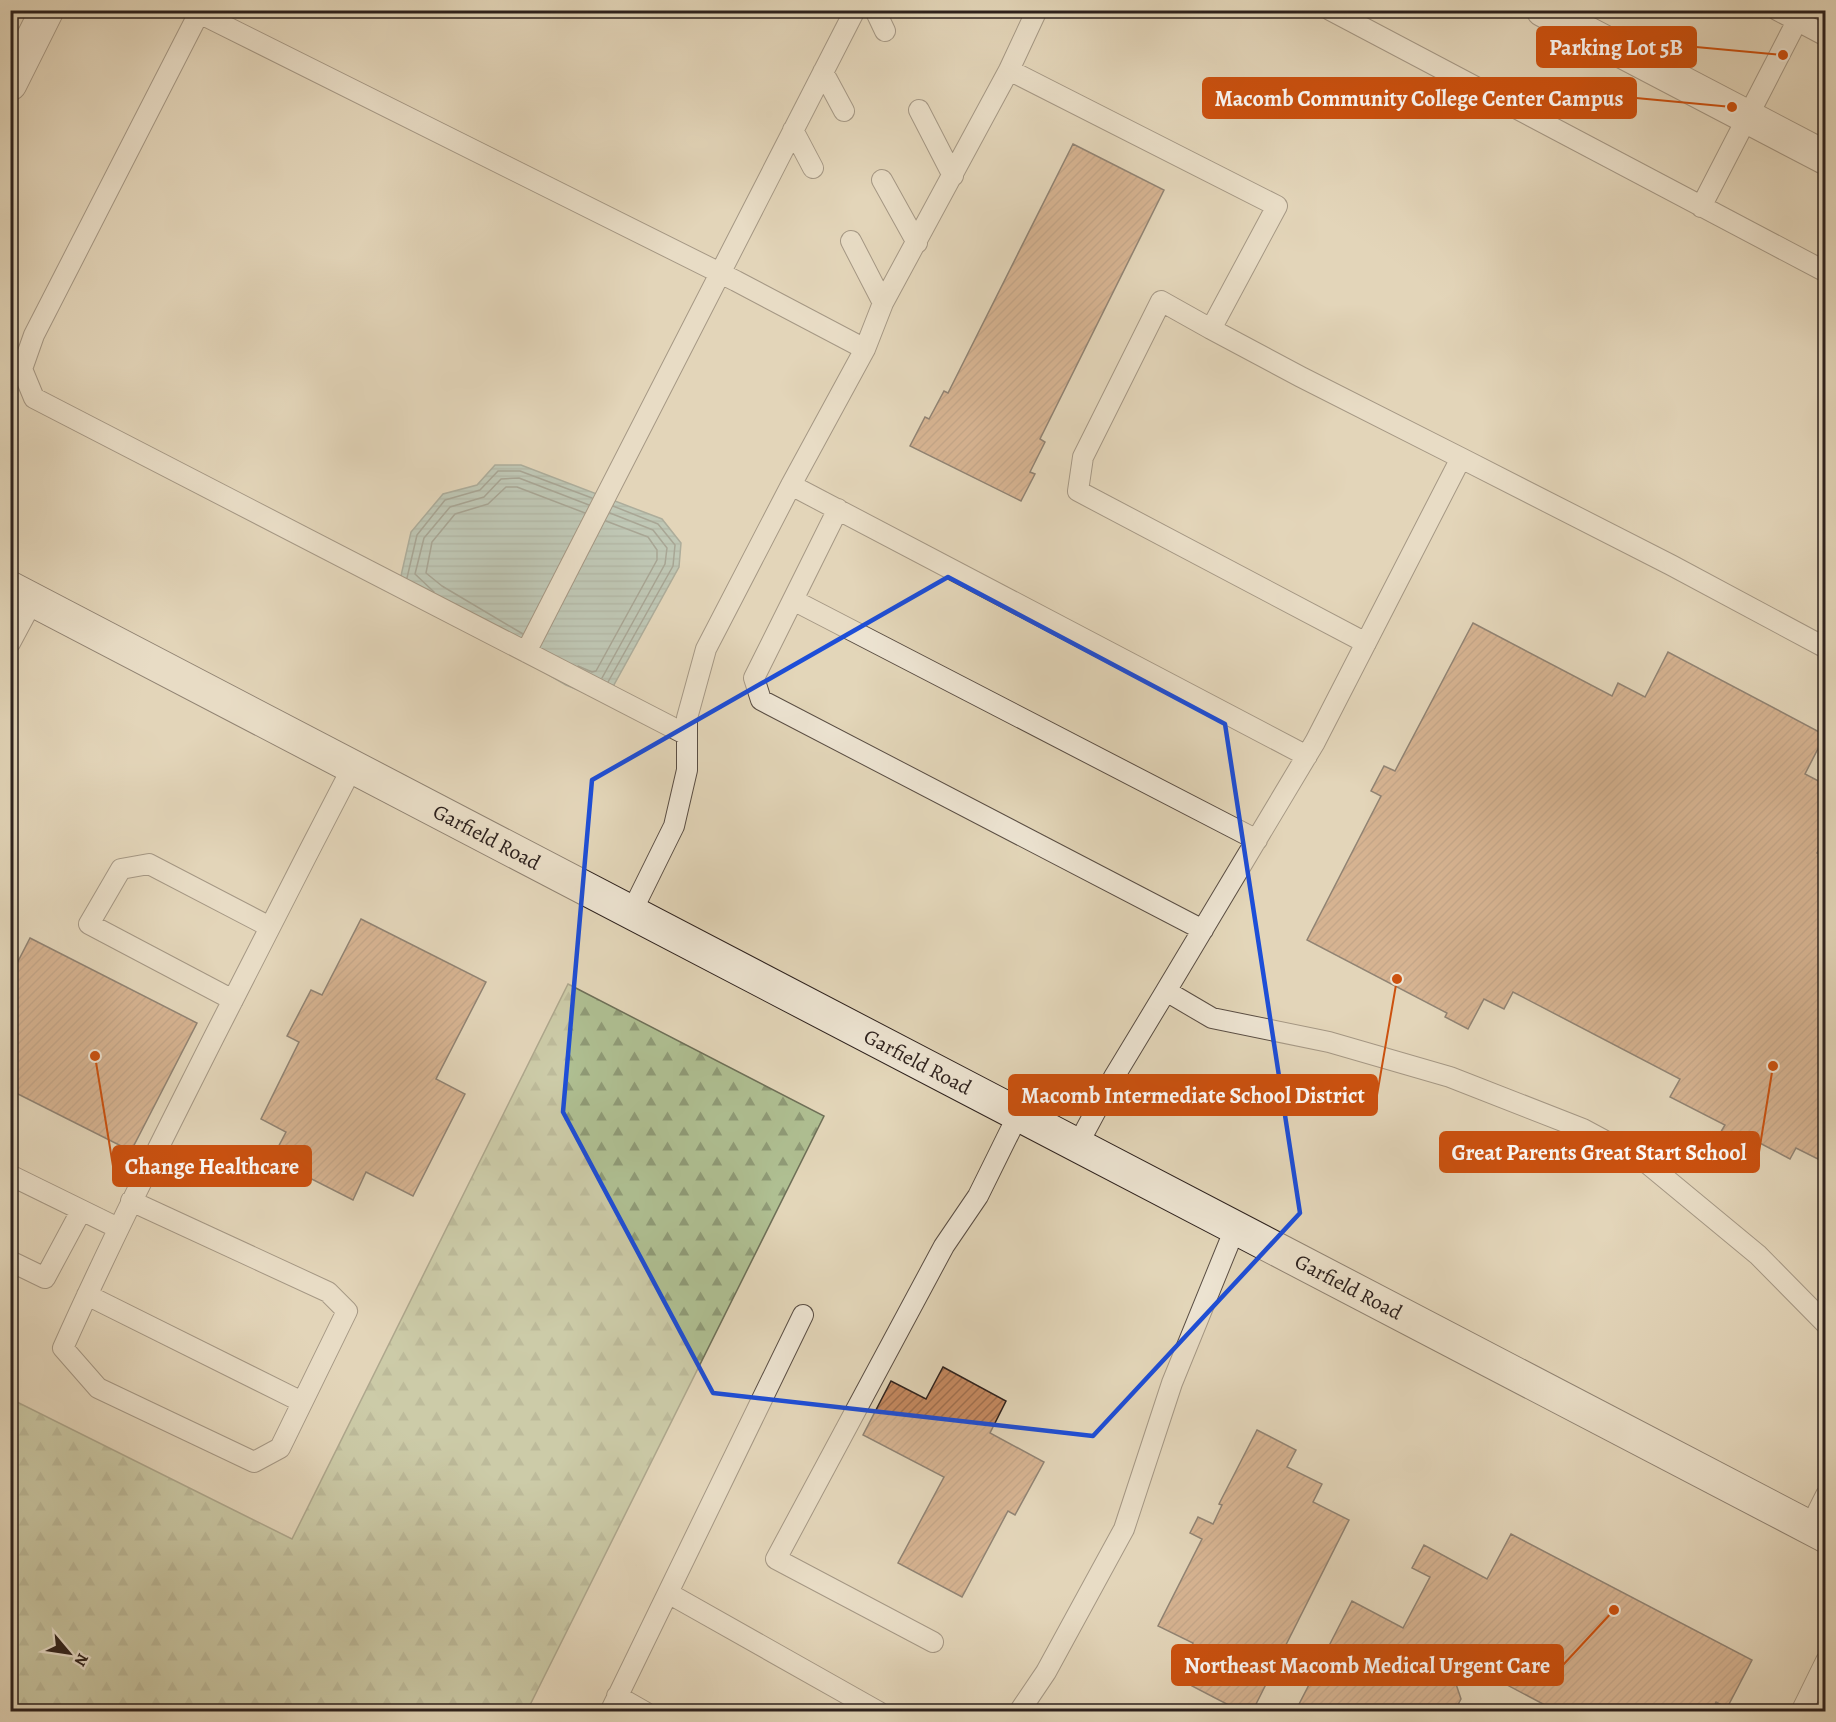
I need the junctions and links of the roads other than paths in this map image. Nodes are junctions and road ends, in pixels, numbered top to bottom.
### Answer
1 (47, 10) edge
2 (855, 10) edge
3 (875, 10) edge
4 (1038, 10) edge
5 (1330, 10) edge
6 (1543, 10) edge
7 (1777, 10) edge
8 (199, 12) edge
9 (1797, 21) junction
10 (885, 31) dead end
11 (1826, 36) edge
12 (1009, 70) junction
13 (823, 72) junction
14 (10, 84) edge
15 (919, 110) dead end
16 (844, 111) dead end
17 (1746, 117) junction
18 (793, 130) junction
19 (1826, 158) edge
20 (813, 168) dead end
21 (953, 176) junction
22 (882, 180) dead end
23 (1701, 207) junction
24 (851, 241) dead end
25 (917, 243) junction
26 (1826, 272) edge
27 (719, 273) junction
28 (883, 303) junction
29 (1211, 329) junction
30 (865, 349) junction
31 (1461, 458) junction
32 (791, 485) junction
33 (837, 509) junction
34 (22, 594) edge
35 (793, 600) junction
36 (10, 643) edge
37 (1366, 643) junction
38 (1826, 648) edge
39 (526, 652) junction
40 (687, 735) junction
41 (1306, 756) junction
42 (353, 766) junction
43 (1257, 840) junction
44 (632, 911) junction
45 (270, 927) junction
46 (1203, 930) junction
47 (1167, 991) junction
48 (233, 1000) junction
49 (1019, 1113) junction
50 (1078, 1144) junction
51 (10, 1175) edge
52 (131, 1201) junction
53 (81, 1210) junction
54 (1236, 1226) junction
55 (118, 1228) junction
56 (10, 1260) edge
57 (87, 1295) junction
58 (803, 1316) dead end
59 (1826, 1324) edge
60 (302, 1402) junction
61 (1826, 1495) edge
62 (1818, 1531) edge
63 (668, 1593) junction
64 (933, 1642) dead end
65 (1826, 1661) edge
66 (613, 1704) edge
67 (1026, 1709) edge
68 (645, 1712) edge
69 (879, 1712) edge
70 (1801, 1712) edge

1 - 14 main road
2 - 13 lane
3 - 10 lane
4 - 12 lane
5 - 23 lane
6 - 17 main road
7 - 9 lane
8 - 27 lane
8 - 39 lane
9 - 11 lane
9 - 17 lane
12 - 21 lane
12 - 29 lane
13 - 16 lane
13 - 18 lane
15 - 21 lane
17 - 19 main road
17 - 23 lane
18 - 20 lane
18 - 27 lane
21 - 25 lane
22 - 25 lane
23 - 26 lane
24 - 28 lane
25 - 28 lane
27 - 30 lane
27 - 39 lane
28 - 30 lane
29 - 31 lane
29 - 37 lane
30 - 32 lane
31 - 37 lane
31 - 38 lane
32 - 33 lane
32 - 40 lane
33 - 35 lane
33 - 41 lane
34 - 36 lane
34 - 42 main road, Garfield Road
35 - 43 lane
35 - 46 lane
37 - 41 lane
39 - 40 lane
40 - 44 lane
41 - 43 lane
42 - 44 main road, Garfield Road
42 - 45 lane
43 - 46 lane
44 - 49 main road, Garfield Road
45 - 48 lane
45 - 48 lane
46 - 47 lane
47 - 50 lane
47 - 59 lane
48 - 52 lane
49 - 50 main road, Garfield Road
49 - 64 lane
50 - 54 main road, Garfield Road
51 - 53 lane
52 - 55 lane
52 - 60 lane
53 - 55 lane
53 - 56 lane
54 - 62 main road, Garfield Road
54 - 67 lane
55 - 57 lane
57 - 60 lane
57 - 60 lane
58 - 63 lane
61 - 62 lane
63 - 66 lane
63 - 69 lane
65 - 70 lane
66 - 68 lane

